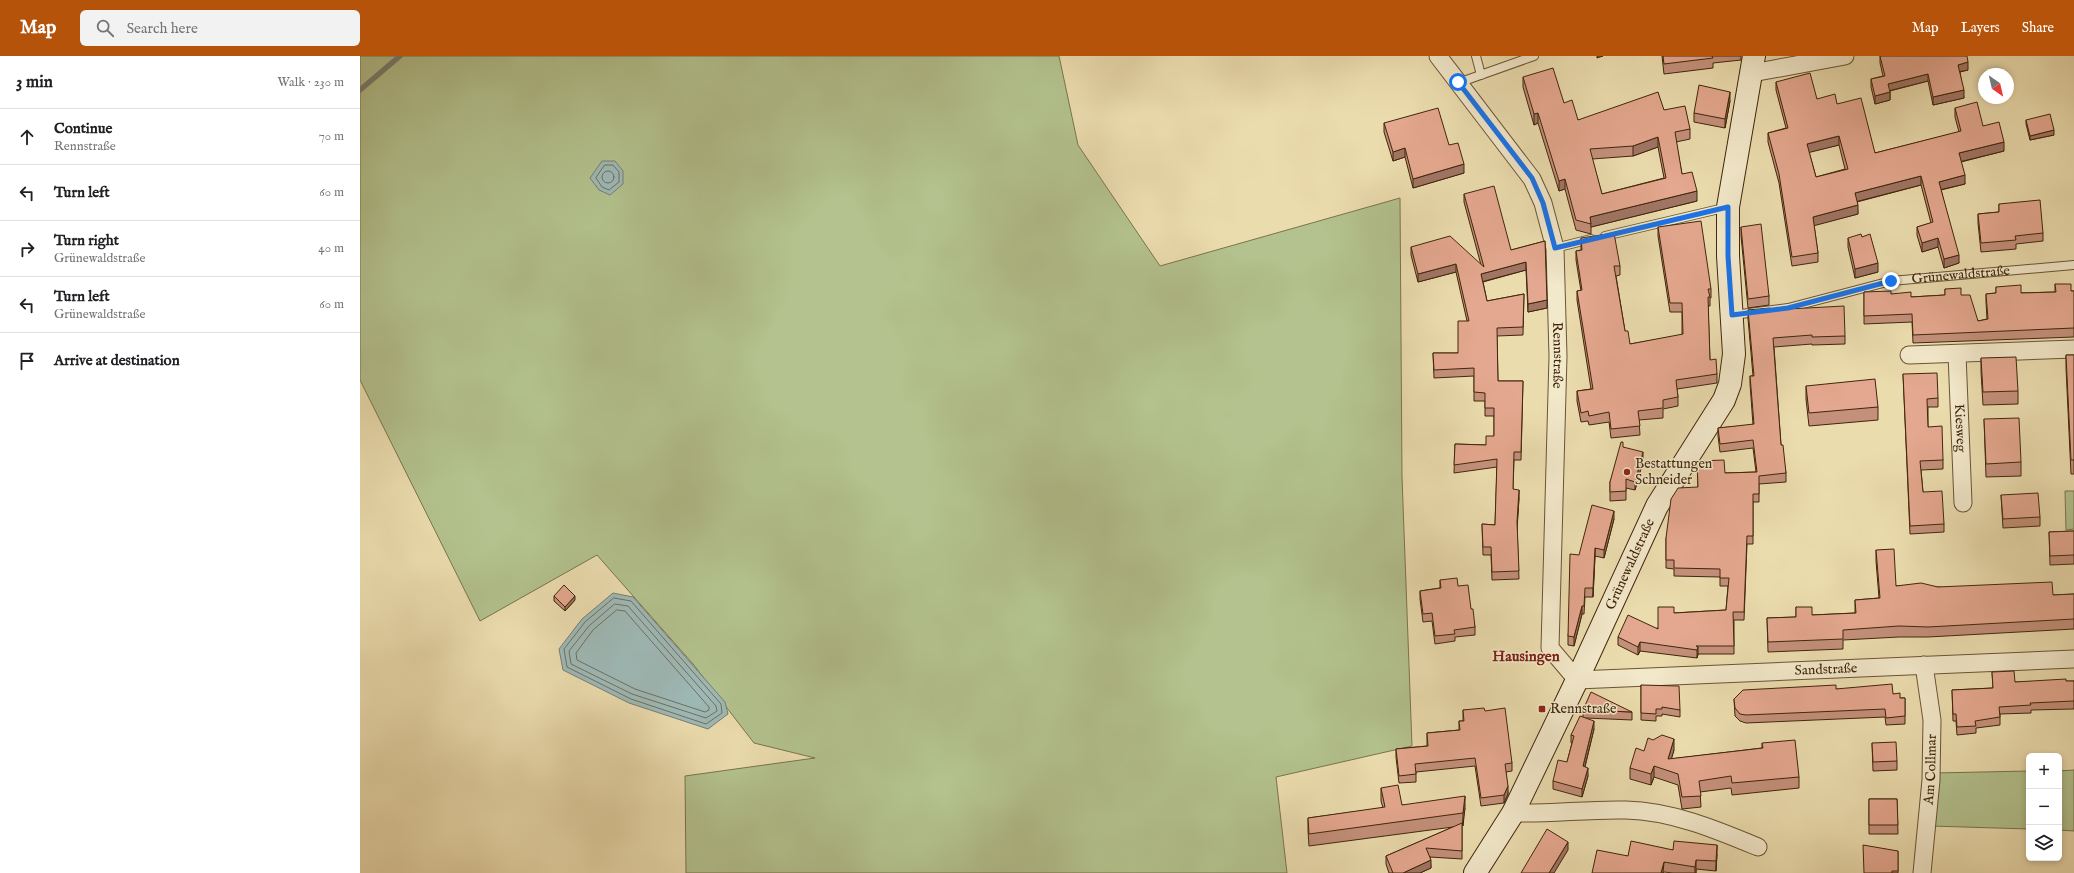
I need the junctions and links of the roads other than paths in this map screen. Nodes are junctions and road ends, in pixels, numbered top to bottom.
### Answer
1 (1438, 56) edge
2 (1476, 56) edge
3 (1534, 56) edge
4 (1845, 56) edge
5 (1753, 65) edge
6 (1480, 76) junction
7 (1458, 82) junction
8 (1728, 207) junction
9 (1555, 248) junction
10 (2074, 265) edge
11 (1732, 315) junction
12 (2074, 349) edge
13 (1957, 354) junction
14 (1909, 355) dead end
15 (1963, 503) dead end
16 (2074, 659) edge
17 (1924, 665) junction
18 (1577, 680) junction
19 (1513, 813) junction
20 (1758, 847) dead end
21 (1475, 873) edge
22 (1922, 873) edge

1 - 7 street, Rennstraße
2 - 6 lane
3 - 6 lane
4 - 5 street
5 - 8 street, Grünewaldstraße
6 - 7 lane
7 - 9 street, Rennstraße
8 - 9 lane
8 - 11 street, Grünewaldstraße
9 - 18 street, Rennstraße
10 - 11 lane, Grünewaldstraße
11 - 18 street, Grünewaldstraße
12 - 13 street
13 - 14 street
13 - 15 street, Kiesweg
16 - 17 street, Sandstraße
17 - 18 street, Sandstraße
17 - 22 street, Am Collmar
18 - 19 street, Grünewaldstraße
19 - 20 street
19 - 21 street, Grünewaldstraße

